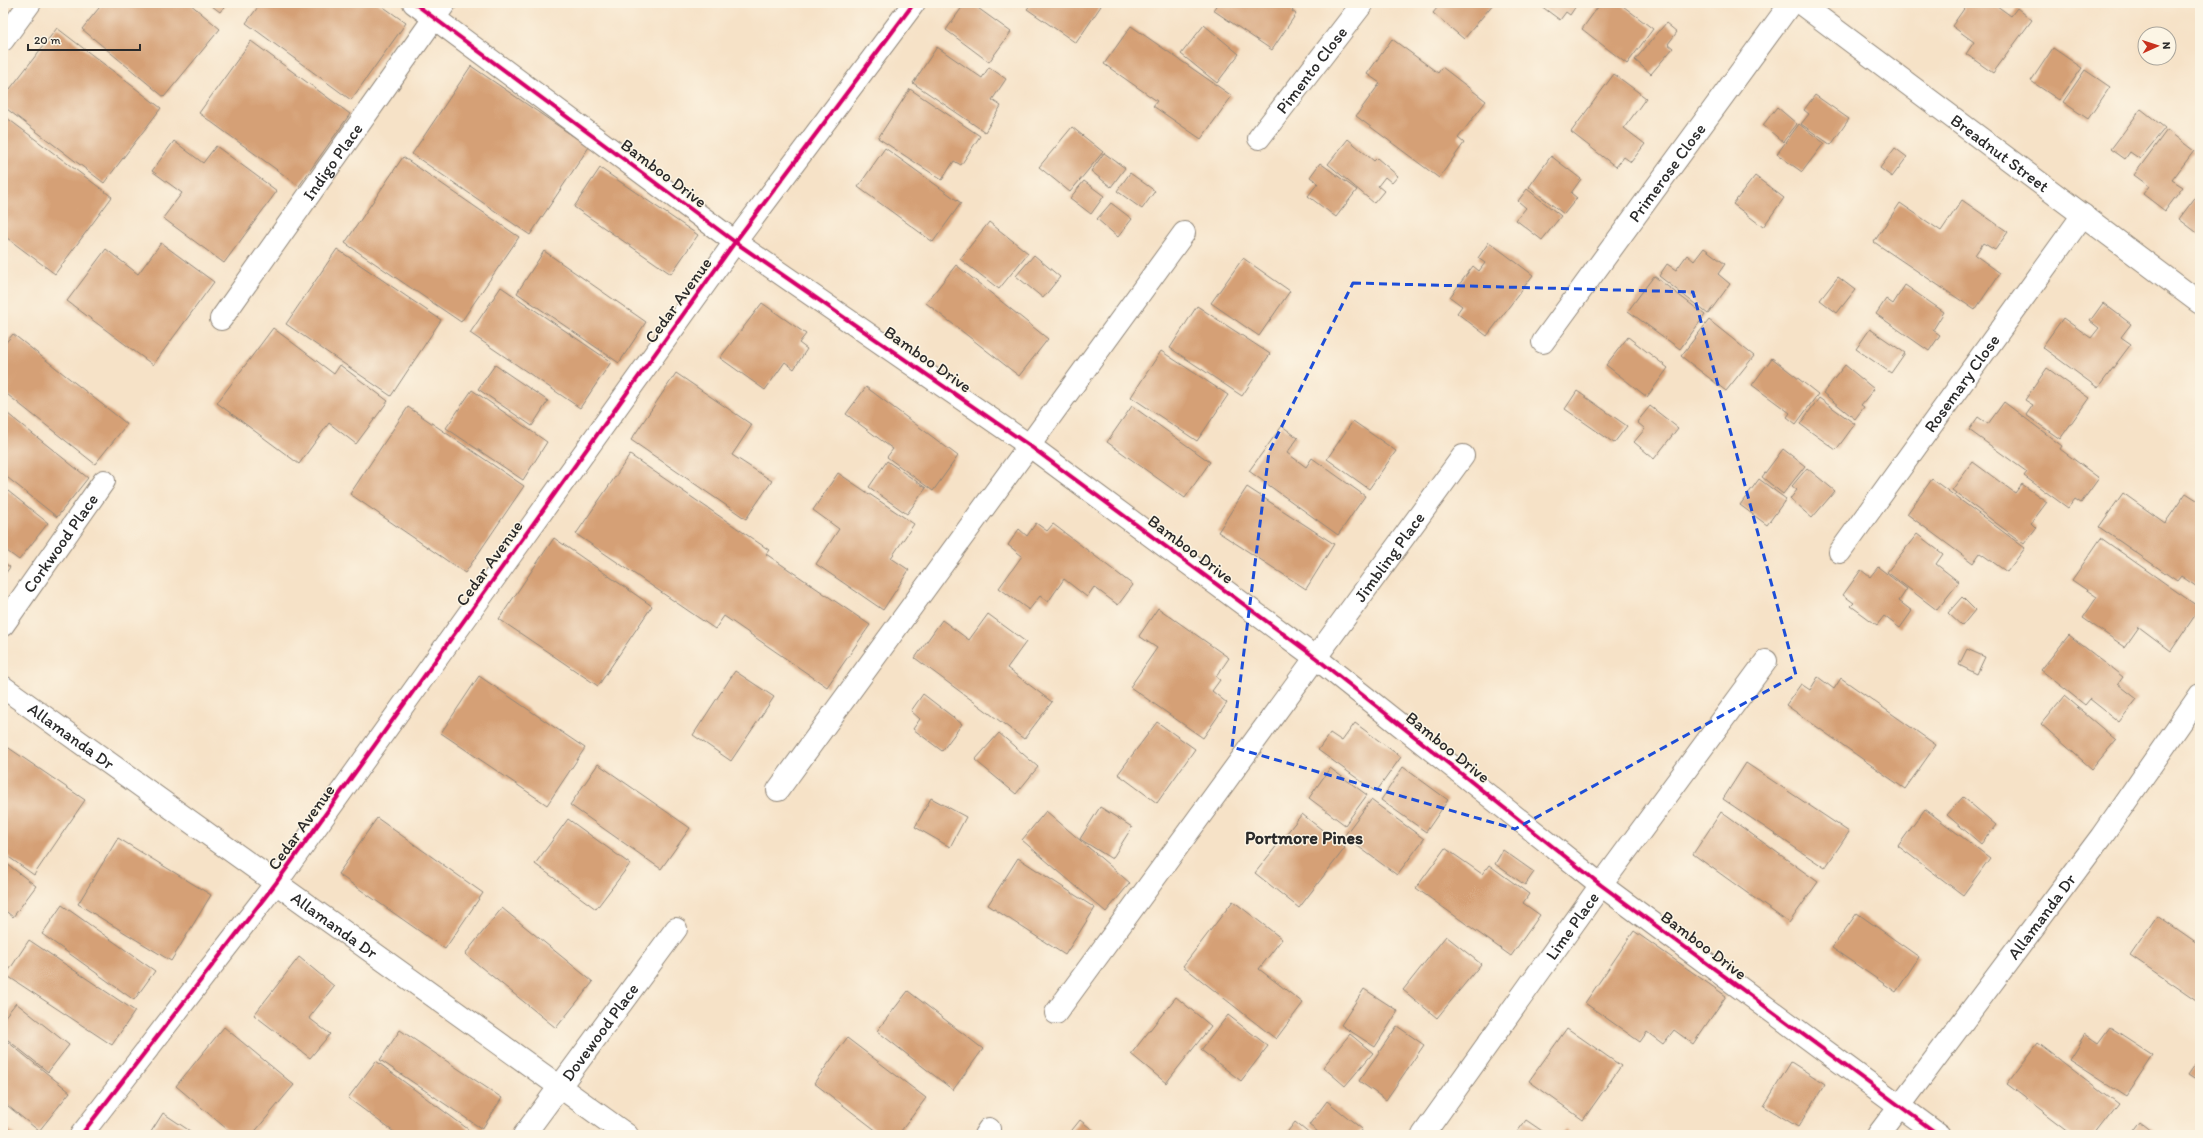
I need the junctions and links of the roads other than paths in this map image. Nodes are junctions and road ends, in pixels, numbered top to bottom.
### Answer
1 (30, 3) edge
2 (414, 3) edge
3 (914, 3) edge
4 (1363, 3) edge
5 (1791, 3) edge
6 (1800, 3) edge
7 (439, 10) edge
8 (3, 40) edge
9 (1259, 138) dead end
10 (2083, 215) junction
11 (1184, 233) dead end
12 (735, 242) junction
13 (2200, 303) edge
14 (221, 319) dead end
15 (1543, 342) dead end
16 (1030, 446) junction
17 (1463, 456) dead end
18 (104, 481) dead end
19 (1840, 552) dead end
20 (3, 625) edge
21 (1316, 658) junction
22 (1766, 661) dead end
23 (3, 687) edge
24 (2200, 695) edge
25 (778, 790) dead end
26 (276, 883) junction
27 (1602, 885) junction
28 (676, 929) dead end
29 (1056, 1013) dead end
30 (559, 1086) junction
31 (1899, 1107) junction
32 (81, 1135) edge
33 (524, 1135) edge
34 (627, 1135) edge
35 (1423, 1135) edge
36 (1878, 1135) edge
37 (1939, 1135) edge

1 - 8 street
2 - 7 street, Bamboo Drive
3 - 12 street, Cedar Avenue
4 - 9 street, Pimento Close
5 - 15 street, Primerose Close
6 - 10 street, Breadnut Street
7 - 12 street, Bamboo Drive
7 - 14 street, Indigo Place
10 - 13 street, Breadnut Street
10 - 19 street, Rosemary Close
11 - 16 street
12 - 16 street, Bamboo Drive
12 - 26 street, Cedar Avenue
16 - 21 street, Bamboo Drive
16 - 25 street
17 - 21 street, Jimbling Place
18 - 20 street, Corkwood Place
21 - 27 street, Bamboo Drive
21 - 29 street, Jimbling Place
22 - 27 street, Lime Place
23 - 26 street, Allamanda Dr
24 - 31 street, Allamanda Dr
26 - 30 street, Allamanda Dr
26 - 32 street, Cedar Avenue
27 - 31 street, Bamboo Drive
27 - 35 street, Lime Place
28 - 30 street, Dovewood Place
30 - 33 street, Dovewood Place
30 - 34 street, Allamanda Dr
31 - 36 street, Allamanda Dr
31 - 37 street, Bamboo Drive

